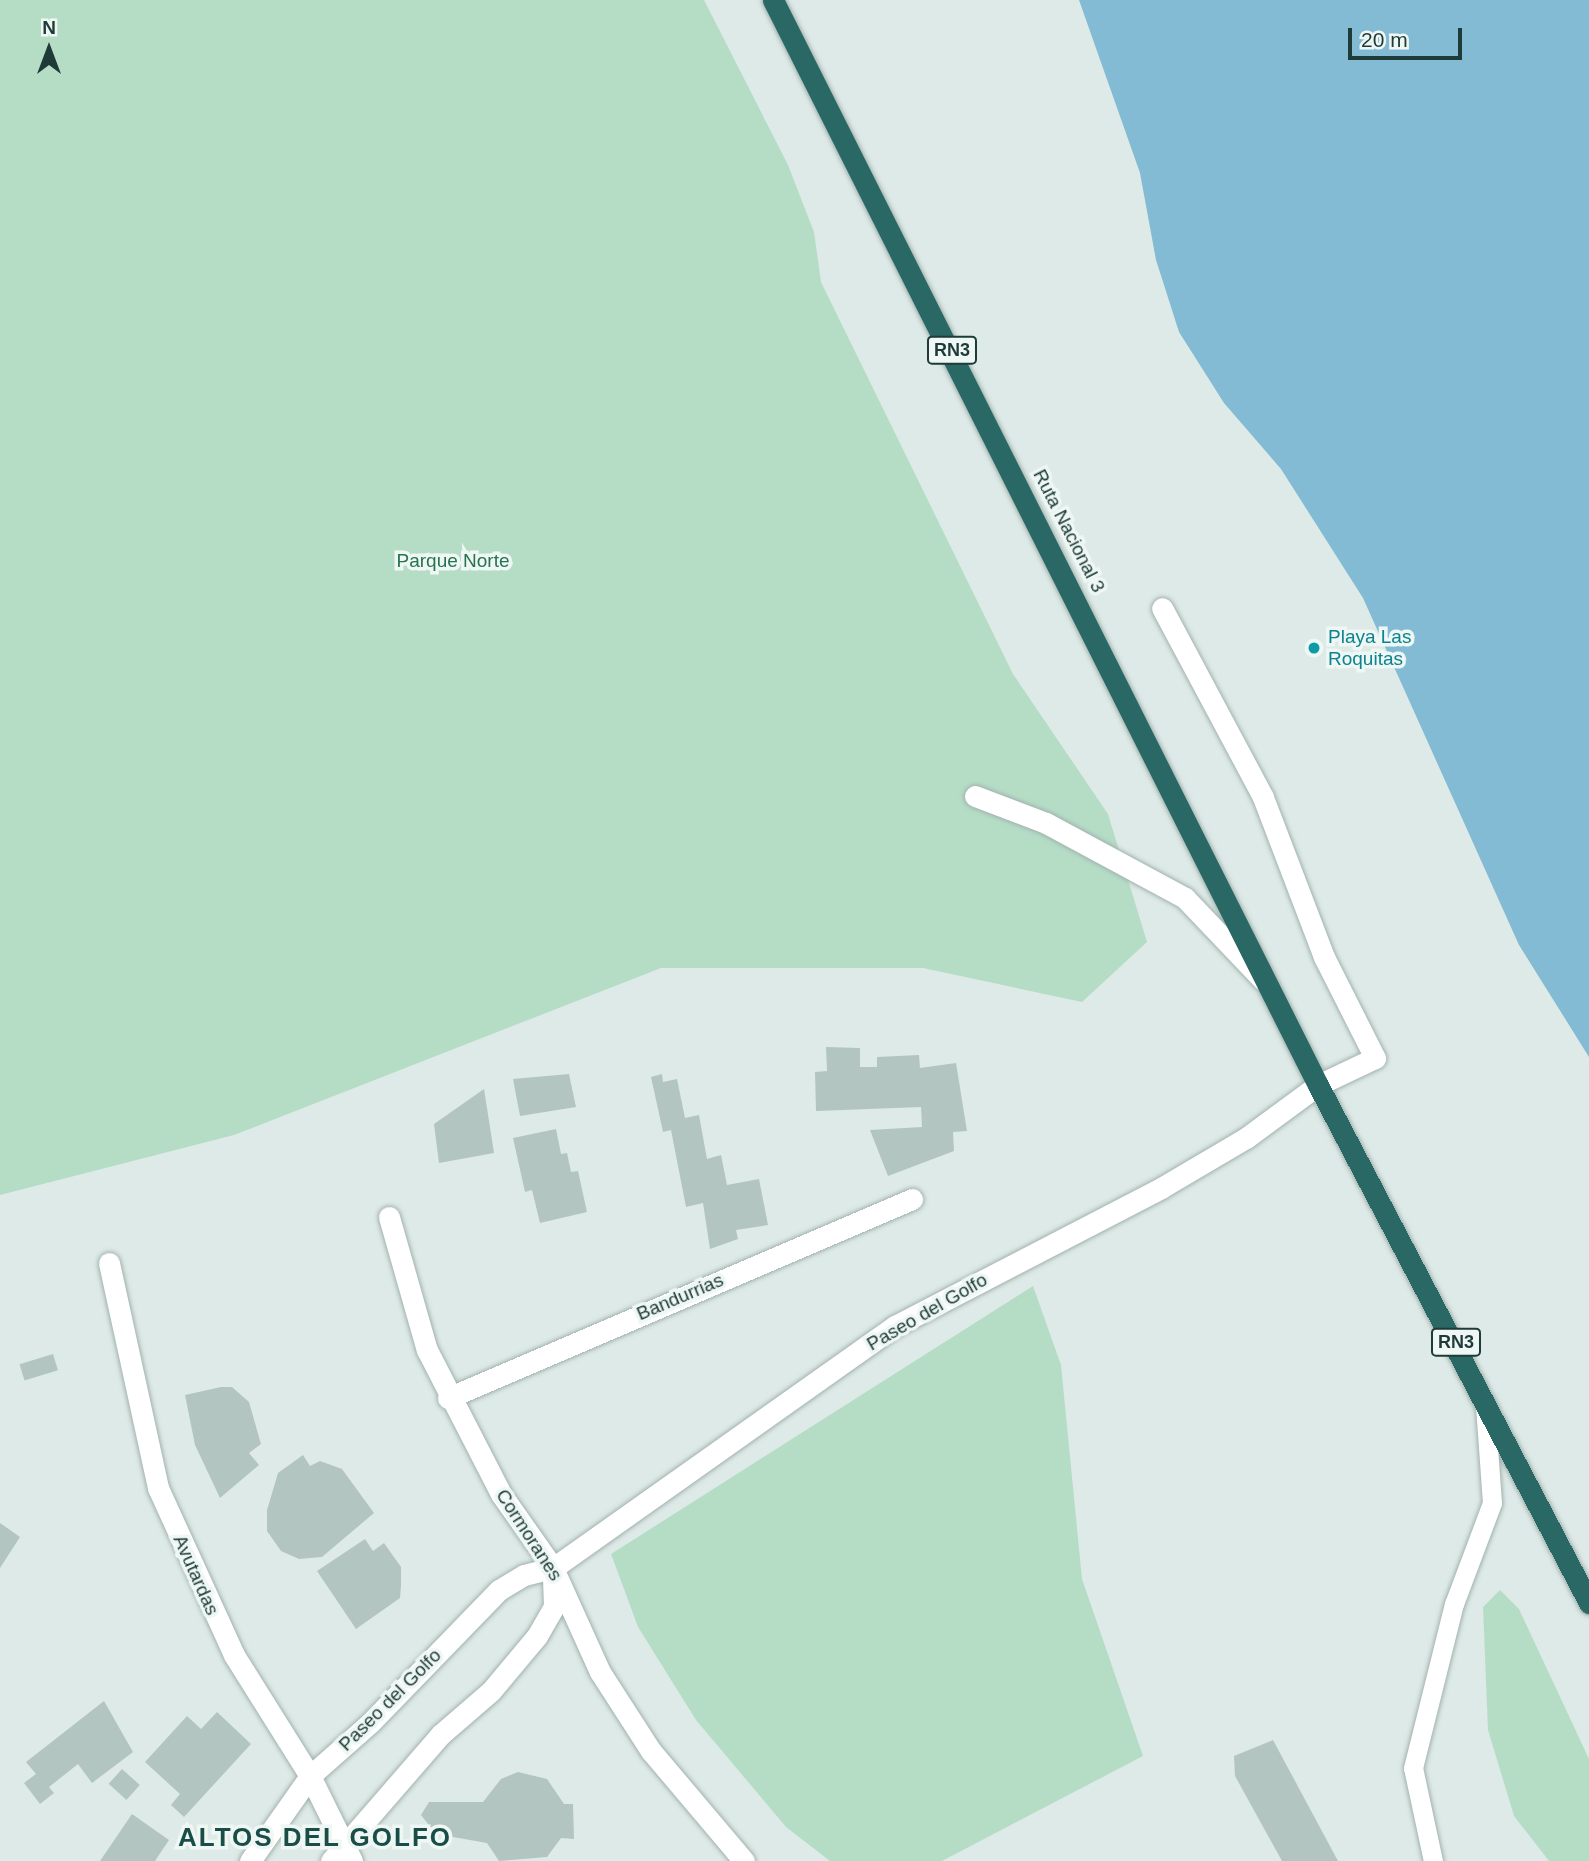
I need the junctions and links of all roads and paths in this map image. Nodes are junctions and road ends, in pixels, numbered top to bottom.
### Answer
1 (773, 0) edge
2 (1163, 608) dead end
3 (975, 796) dead end
4 (1269, 986) junction
5 (1318, 1085) junction
6 (912, 1199) dead end
7 (389, 1217) dead end
8 (109, 1263) dead end
9 (1485, 1396) junction
10 (449, 1398) junction
11 (553, 1568) junction
12 (1589, 1603) edge
13 (310, 1776) junction
14 (342, 1856) edge
15 (250, 1861) edge
16 (744, 1861) edge
17 (1433, 1861) edge

1 - 4 highway, Ruta Nacional 3 / RN3
2 - 5 street, Paseo del Golfo
3 - 4 street
4 - 5 highway, Ruta Nacional 3 / RN3
5 - 9 highway, RN3
5 - 11 street, Paseo del Golfo
6 - 10 street, Bandurrias
7 - 10 street, Cormoranes
8 - 13 street, Avutardas
9 - 12 highway, RN3
9 - 17 lane
10 - 11 street, Cormoranes
11 - 13 street, Paseo del Golfo
11 - 14 street
11 - 16 street, Cormoranes
13 - 14 street, Avutardas
13 - 15 street, Paseo del Golfo

